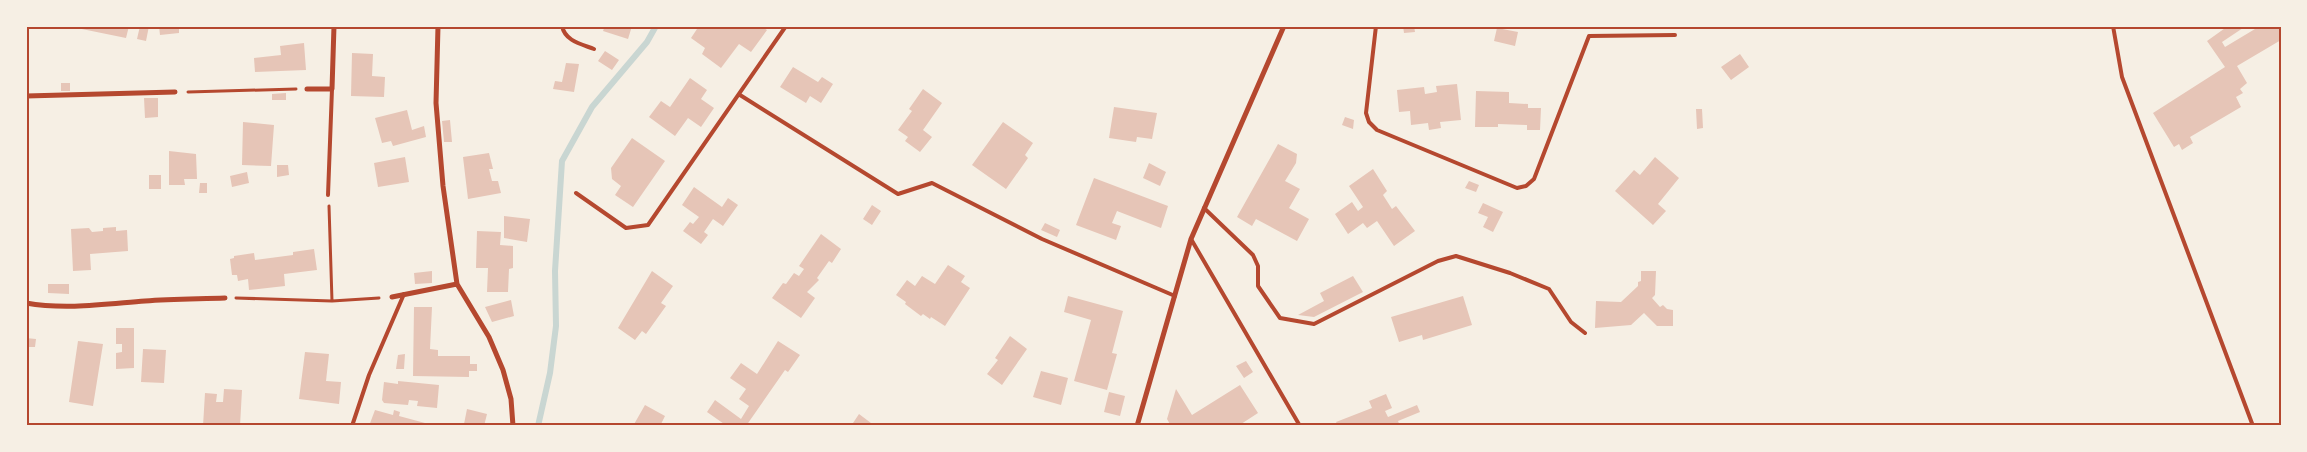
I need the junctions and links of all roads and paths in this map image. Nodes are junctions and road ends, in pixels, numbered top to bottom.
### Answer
1 (334, 26) edge
2 (438, 26) edge
3 (562, 26) edge
4 (786, 26) edge
5 (1284, 26) edge
6 (1376, 26) edge
7 (2113, 26) edge
8 (1675, 34) dead end
9 (594, 49) dead end
10 (307, 89) joint
11 (332, 89) junction
12 (175, 92) joint
13 (740, 95) junction
14 (26, 96) edge
15 (576, 193) dead end
16 (328, 195) joint
17 (1204, 208) junction
18 (1191, 238) junction
19 (457, 284) junction
20 (404, 294) junction
21 (1175, 296) junction
22 (392, 297) joint
23 (225, 298) joint
24 (332, 301) junction
25 (26, 304) edge
26 (1585, 334) dead end
27 (352, 426) edge
28 (513, 426) edge
29 (1137, 426) edge
30 (1300, 426) edge
31 (2253, 426) edge

1 - 11 street
2 - 19 street
3 - 9 lane
4 - 13 lane
5 - 17 street
6 - 8 lane
7 - 31 lane
10 - 11 street
10 - 12 path
11 - 16 lane
12 - 14 street
13 - 15 lane
13 - 21 lane
16 - 24 path
17 - 18 street
17 - 26 lane
18 - 21 street
18 - 30 lane
19 - 20 street
19 - 28 street
20 - 22 street
20 - 27 lane
21 - 29 street
22 - 24 path
23 - 24 path
23 - 25 street

